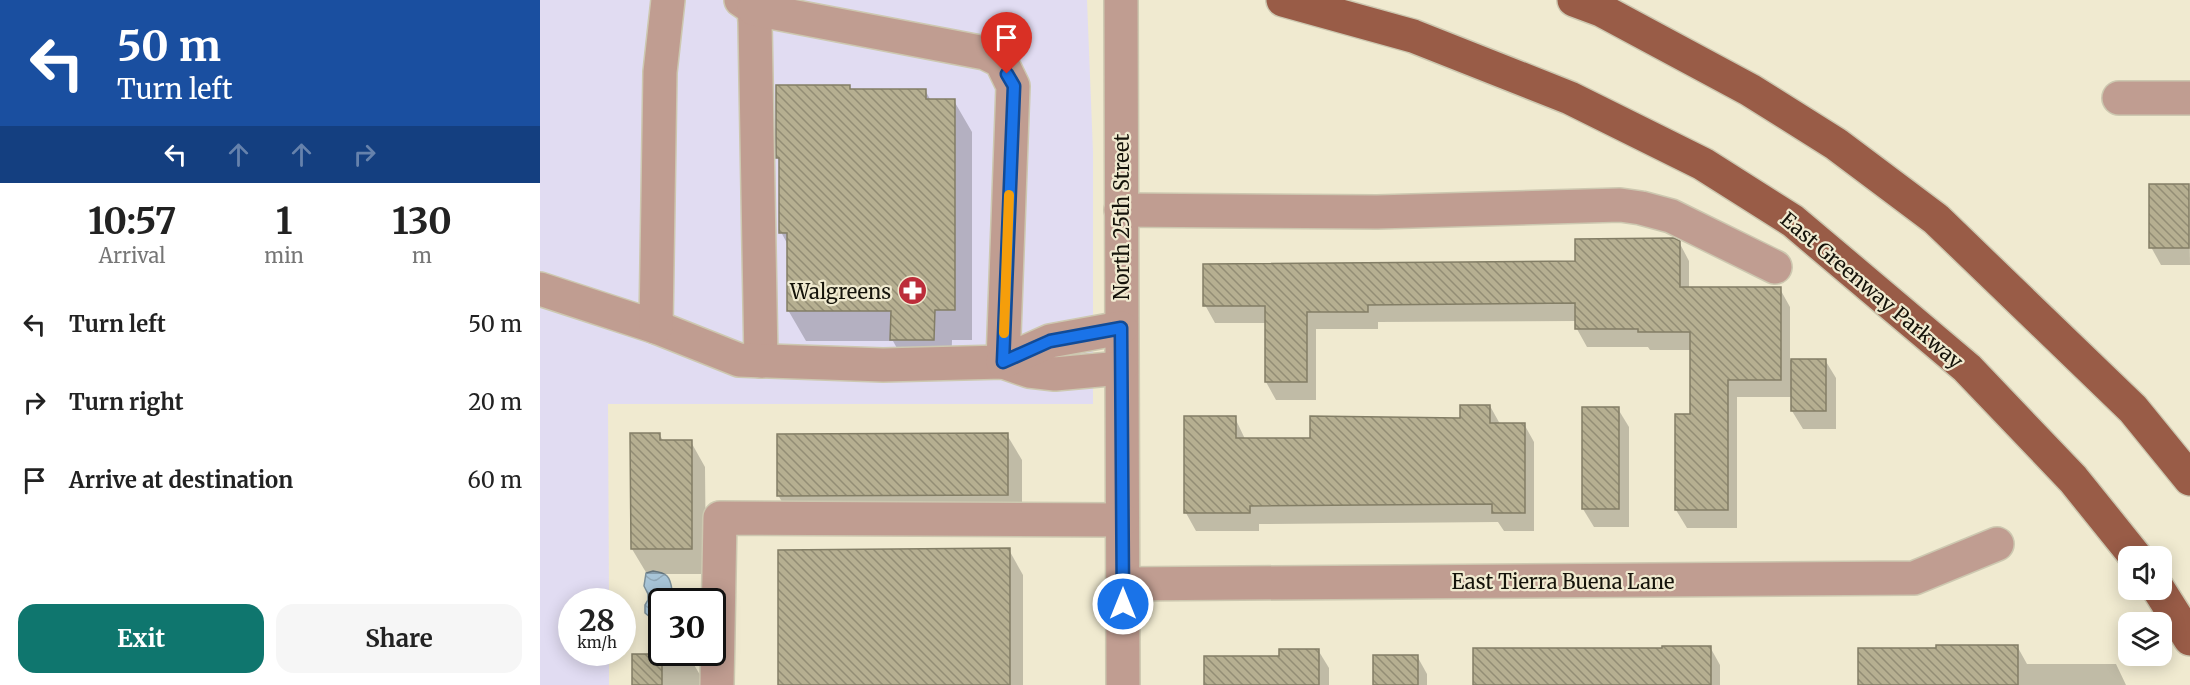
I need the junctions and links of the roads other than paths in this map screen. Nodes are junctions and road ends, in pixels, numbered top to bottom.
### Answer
1 (668, 0) edge
2 (1121, 0) edge
3 (1283, 0) edge
4 (1574, 0) edge
5 (747, 4) edge
6 (2119, 98) dead end
7 (2190, 98) edge
8 (1121, 210) junction
9 (1775, 267) dead end
10 (540, 289) edge
11 (656, 327) junction
12 (1121, 328) junction
13 (761, 361) junction
14 (1003, 362) junction
15 (1121, 368) junction
16 (2190, 479) edge
17 (1122, 520) junction
18 (1997, 544) dead end
19 (2127, 546) edge
20 (1123, 584) junction
21 (2165, 600) edge
22 (2190, 639) edge
23 (717, 685) edge
24 (1123, 685) edge

1 - 11 street
2 - 8 street, North 25th Street
3 - 19 main road, East Greenway Parkway
4 - 16 main road
5 - 13 street
5 - 14 street
6 - 7 street
8 - 9 street
8 - 12 street, North 25th Street
10 - 11 street
11 - 13 street
12 - 14 street
12 - 15 street, North 25th Street
13 - 14 street
14 - 15 street
15 - 17 street, North 25th Street
17 - 20 street, North 25th Street
17 - 23 street
18 - 20 street, East Tierra Buena Lane
20 - 24 street, North 25th Street
21 - 22 main road

